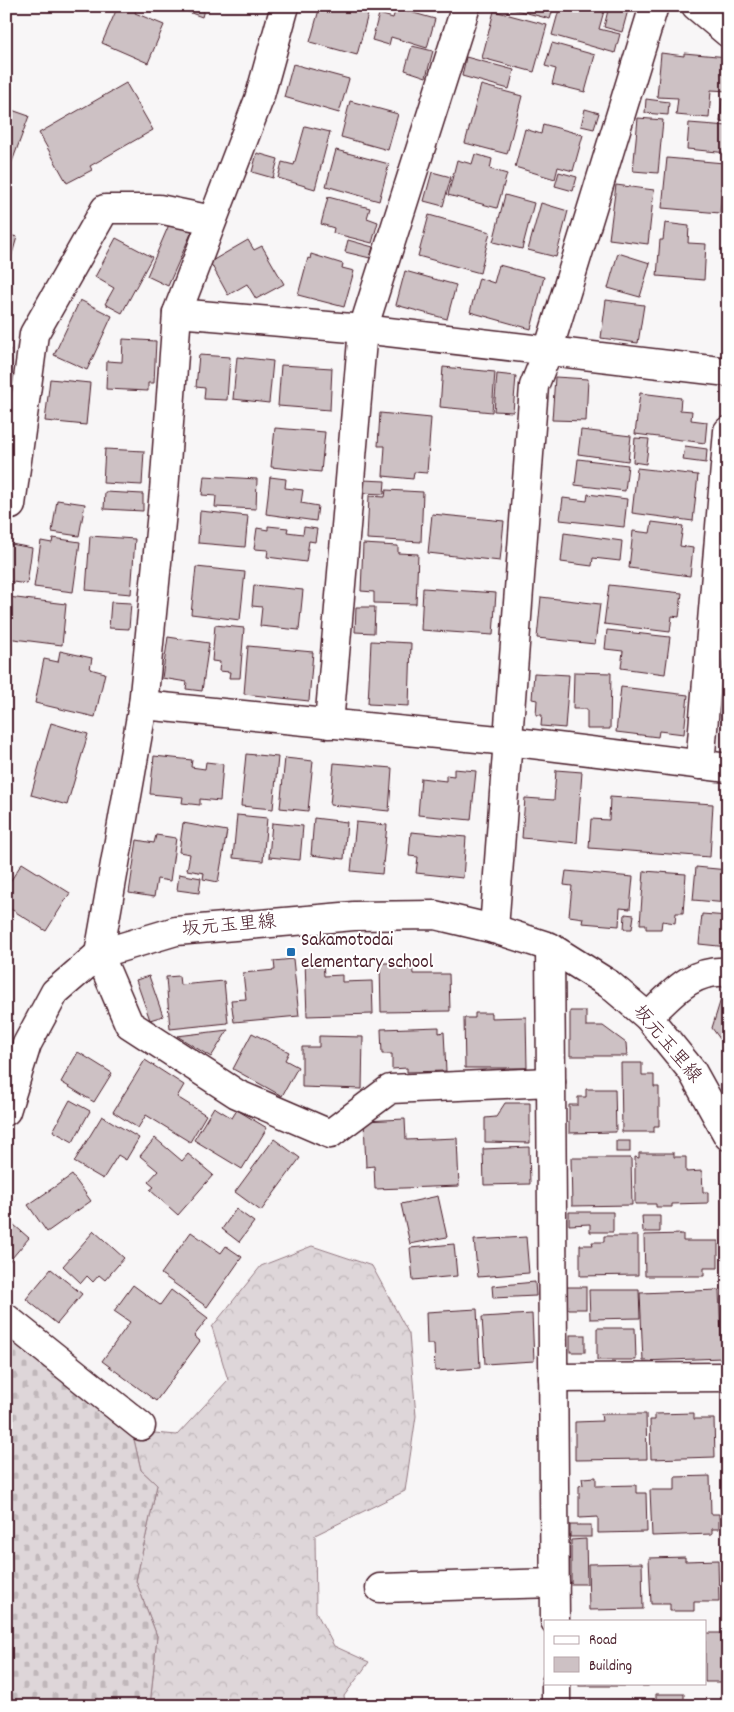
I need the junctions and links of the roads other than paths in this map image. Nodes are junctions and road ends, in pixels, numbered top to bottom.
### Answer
1 (286, 6) edge
2 (466, 6) edge
3 (654, 6) edge
4 (696, 6) edge
5 (728, 33) edge
6 (212, 220) junction
7 (177, 313) junction
8 (362, 329) junction
9 (548, 351) junction
10 (728, 372) edge
11 (728, 431) edge
12 (6, 505) edge
13 (143, 705) junction
14 (329, 724) junction
15 (508, 742) junction
16 (700, 764) junction
17 (728, 768) edge
18 (494, 929) junction
19 (550, 947) junction
20 (99, 954) junction
21 (728, 972) edge
22 (648, 1017) junction
23 (551, 1082) junction
24 (6, 1111) edge
25 (728, 1136) edge
26 (6, 1318) edge
27 (728, 1377) edge
28 (553, 1378) junction
29 (141, 1426) dead end
30 (555, 1583) junction
31 (380, 1588) dead end
32 (555, 1620) edge
33 (556, 1684) edge
34 (556, 1706) edge

1 - 6 street
2 - 8 street
3 - 9 street
4 - 5 street
6 - 7 street
6 - 12 street
7 - 8 street
7 - 13 street
8 - 9 street
8 - 14 street
9 - 10 street
9 - 15 street
11 - 16 street
13 - 14 street
13 - 20 street
14 - 15 street
15 - 16 street
15 - 18 street
16 - 17 street
18 - 19 street, 坂元玉里線
18 - 20 street, 坂元玉里線
19 - 22 street, 坂元玉里線
19 - 23 street
20 - 23 street
20 - 24 street, 坂元玉里線
21 - 22 street
22 - 25 street, 坂元玉里線
23 - 28 street
26 - 29 street
27 - 28 street
28 - 30 street
30 - 31 street
30 - 32 street
33 - 34 street

